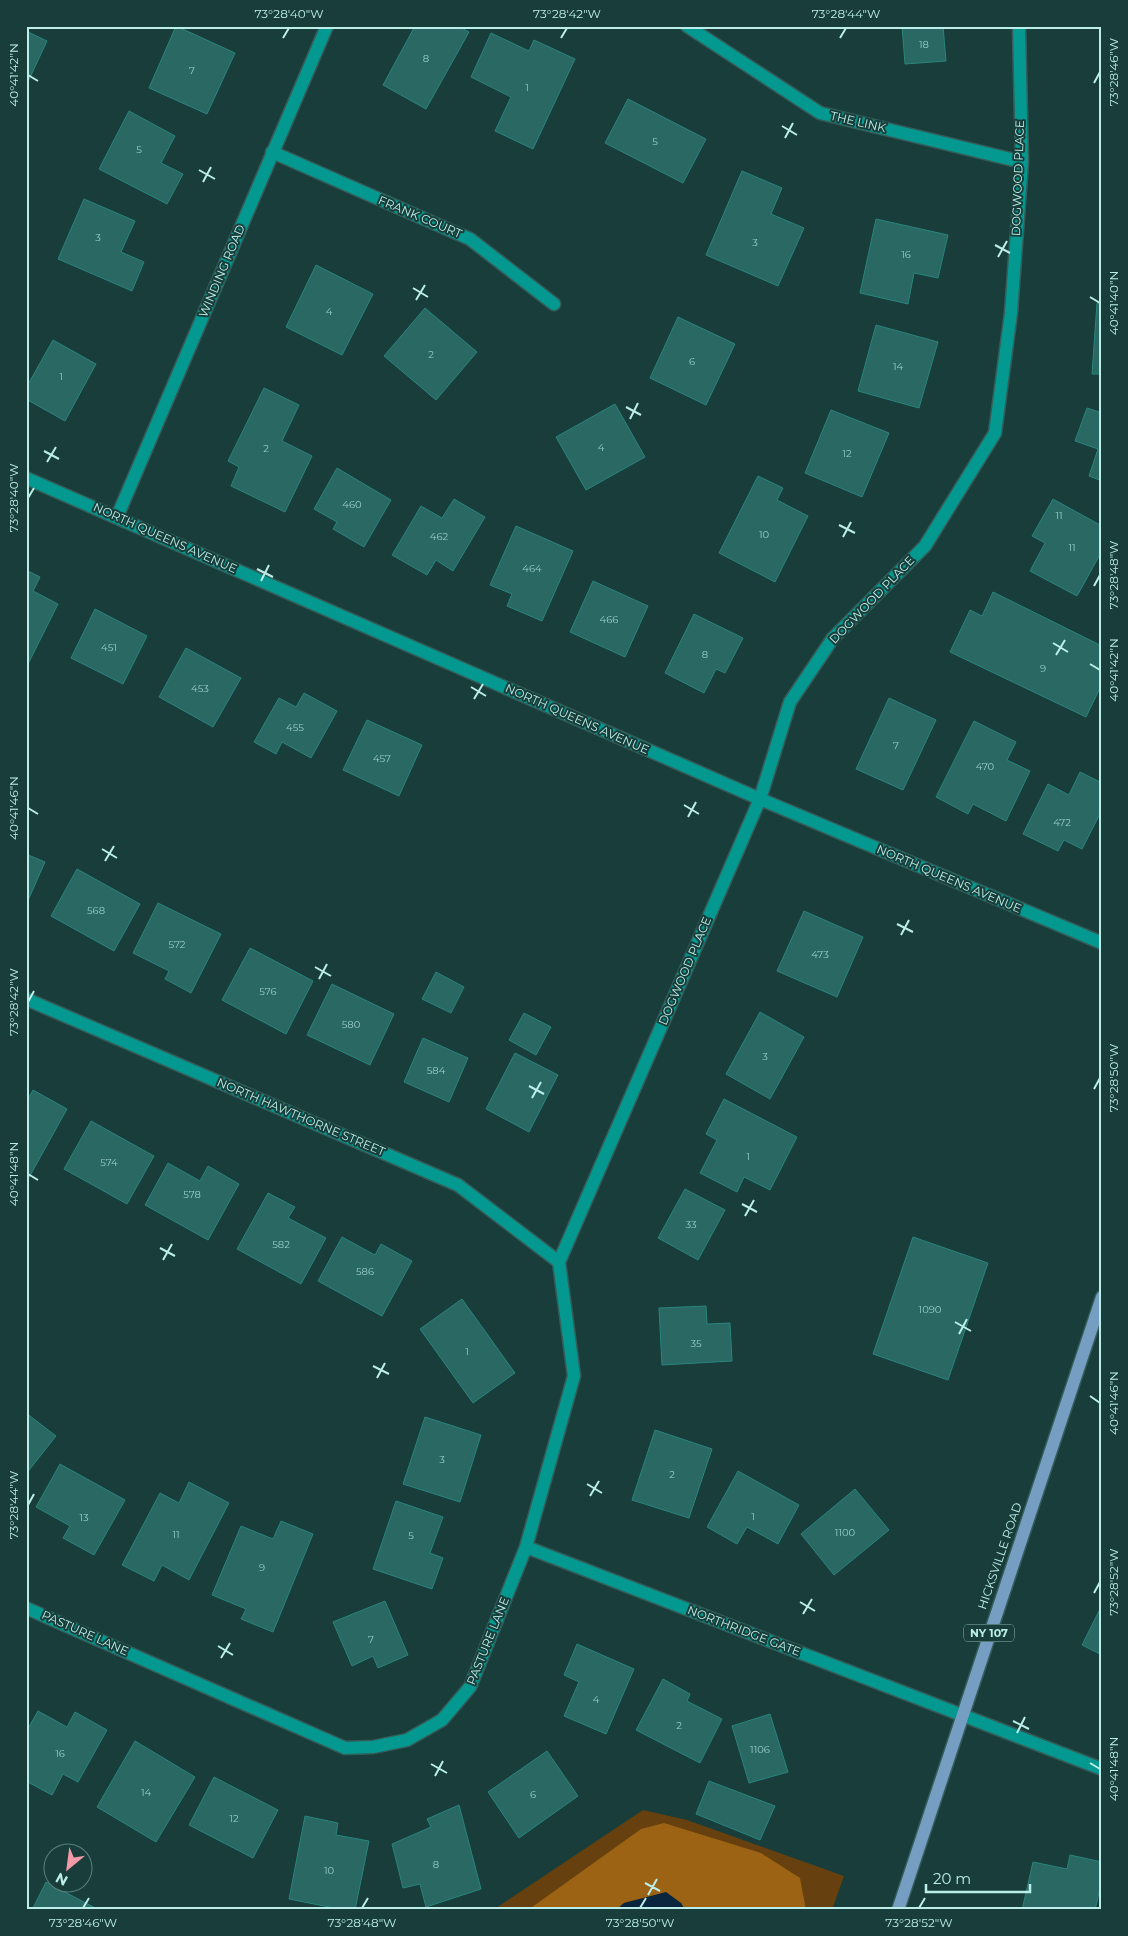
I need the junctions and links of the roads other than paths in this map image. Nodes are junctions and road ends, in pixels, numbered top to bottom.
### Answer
1 (327, 26) edge
2 (687, 26) edge
3 (1019, 26) edge
4 (272, 152) junction
5 (1022, 162) junction
6 (554, 304) dead end
7 (26, 478) edge
8 (117, 517) junction
9 (760, 799) junction
10 (1102, 943) edge
11 (26, 999) edge
12 (559, 1262) junction
13 (1102, 1297) edge
14 (526, 1548) junction
15 (26, 1608) edge
16 (962, 1715) junction
17 (1102, 1769) edge
18 (898, 1910) edge

1 - 4 street, WINDING ROAD
2 - 5 street, THE LINK
3 - 5 street, DOGWOOD PLACE
4 - 6 street, FRANK COURT
4 - 8 street, WINDING ROAD
5 - 9 street, DOGWOOD PLACE
7 - 8 street, NORTH QUEENS AVENUE
8 - 9 street, NORTH QUEENS AVENUE
9 - 10 street, NORTH QUEENS AVENUE
9 - 12 street, DOGWOOD PLACE
11 - 12 street, NORTH HAWTHORNE STREET
12 - 14 street, PASTURE LANE
13 - 16 main road, HICKSVILLE ROAD / NY 107
14 - 15 street, PASTURE LANE
14 - 16 street, NORTHRIDGE GATE
16 - 17 street, NORTHRIDGE GATE
16 - 18 main road, HICKSVILLE ROAD / NY 107

